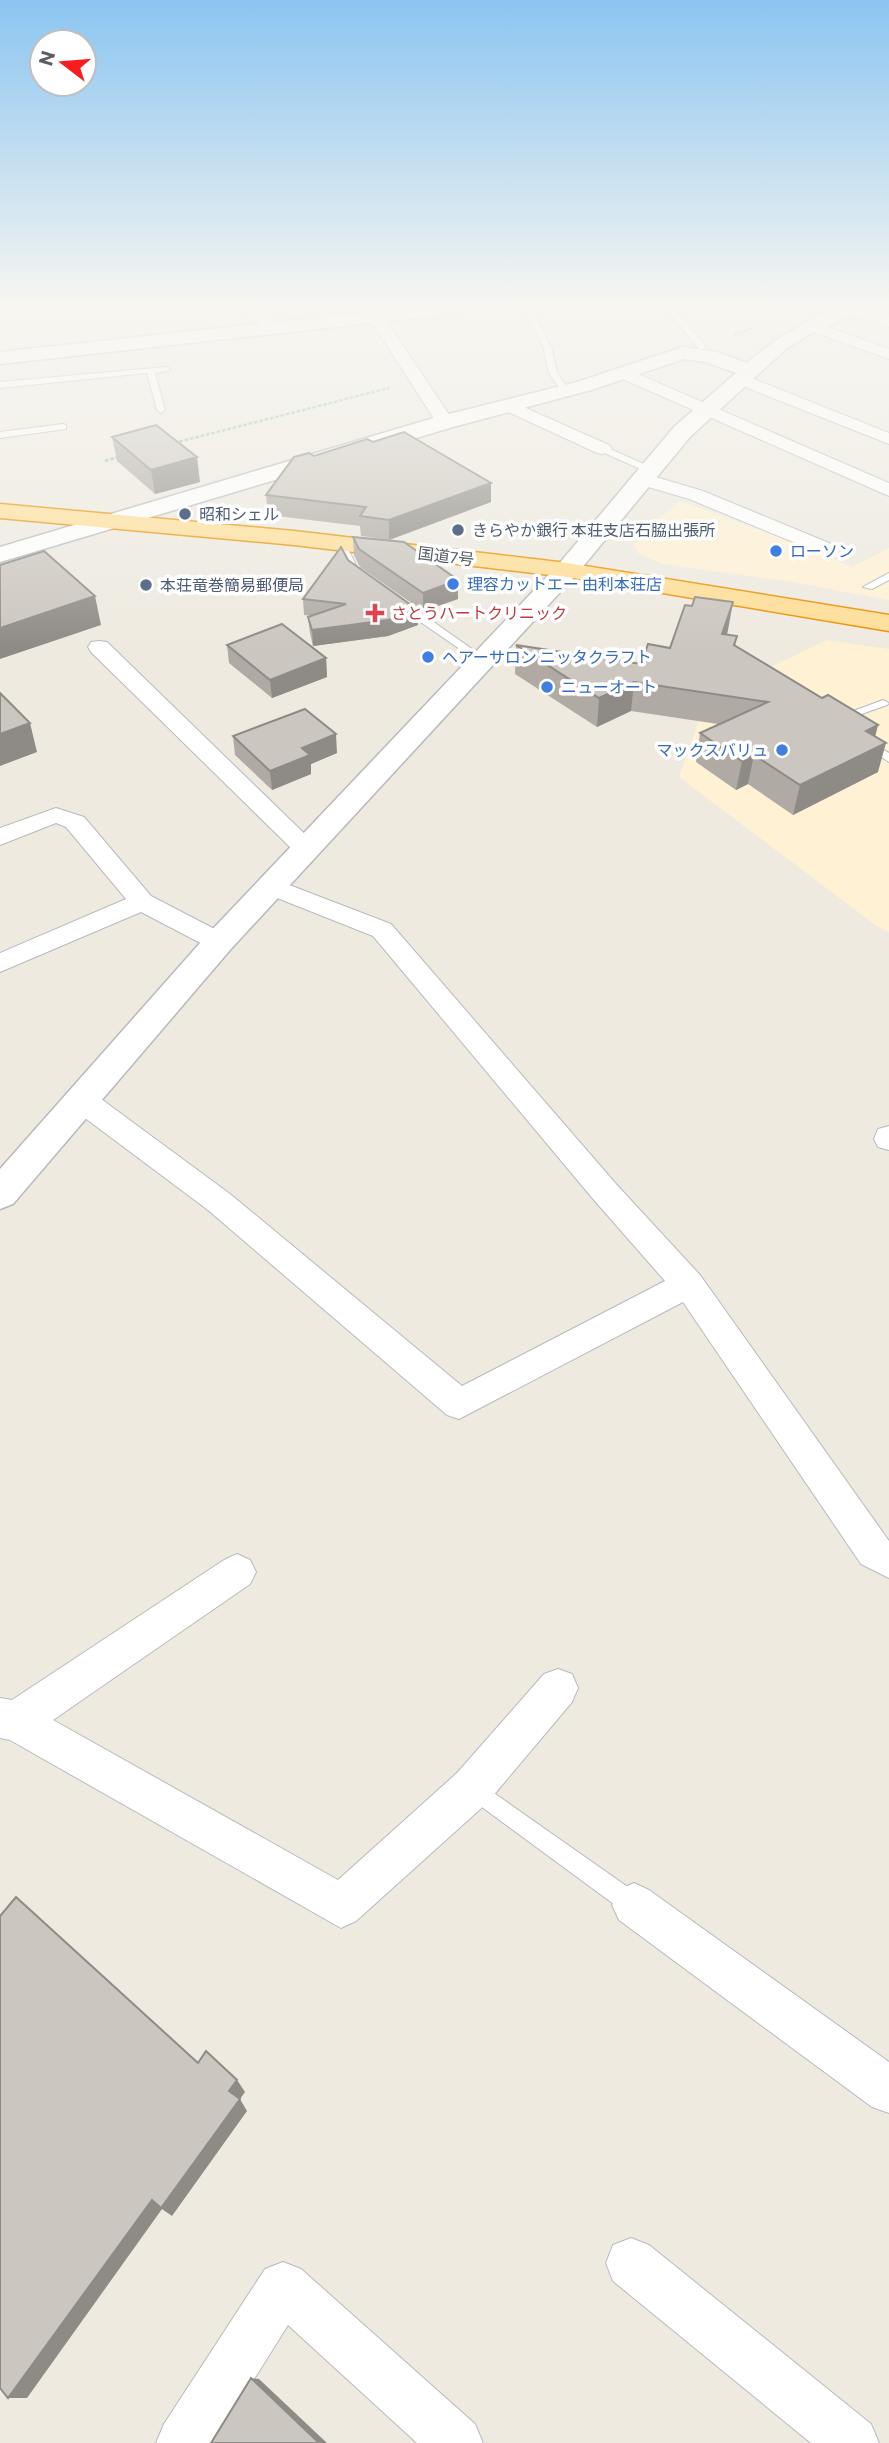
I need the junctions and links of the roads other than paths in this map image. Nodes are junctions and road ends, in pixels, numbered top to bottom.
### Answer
1 (445, 422) edge
2 (545, 422) edge
3 (692, 422) edge
4 (733, 422) edge
5 (837, 422) edge
6 (847, 422) edge
7 (63, 427) dead end
8 (0, 435) edge
9 (889, 439) edge
10 (782, 443) junction
11 (603, 449) joint
12 (646, 475) junction
13 (889, 490) edge
14 (0, 510) edge
15 (112, 521) junction
16 (341, 543) junction
17 (822, 547) dead end
18 (0, 555) edge
19 (567, 570) junction
20 (889, 576) edge
21 (375, 585) edge
22 (889, 591) edge
23 (386, 593) edge
24 (889, 623) edge
25 (99, 647) dead end
26 (481, 659) junction
27 (887, 703) edge
28 (844, 729) edge
29 (855, 736) edge
30 (889, 758) edge
31 (0, 837) edge
32 (306, 849) junction
33 (271, 886) junction
34 (142, 902) junction
35 (219, 942) junction
36 (0, 962) edge
37 (83, 1101) junction
38 (4, 1183) edge
39 (688, 1284) junction
40 (889, 1561) edge
41 (237, 1572) dead end
42 (558, 1688) dead end
43 (8, 1720) edge
44 (472, 1788) junction
45 (634, 1905) joint
46 (889, 2090) edge
47 (631, 2263) dead end
48 (183, 2443) edge
49 (456, 2443) edge
50 (852, 2443) edge

1 - 15 street
2 - 11 street
3 - 12 street
4 - 10 street
5 - 10 street
6 - 9 street
7 - 8 lane
10 - 13 street
11 - 12 lane
12 - 17 street
12 - 19 street
14 - 15 highway, 国道7号
15 - 16 highway, 国道7号
15 - 18 street
16 - 19 highway, 国道7号
16 - 21 lane
19 - 24 highway, 国道7号
19 - 26 street
20 - 22 lane
23 - 26 lane
25 - 32 street
26 - 32 street
27 - 28 lane
29 - 30 lane
31 - 34 street
32 - 33 street
33 - 35 street
33 - 39 street
34 - 35 street
34 - 36 street
35 - 37 street
37 - 38 street
37 - 39 street
39 - 40 street
41 - 43 street
42 - 44 street
43 - 44 street
44 - 45 lane
45 - 46 street
47 - 50 street
48 - 49 street

